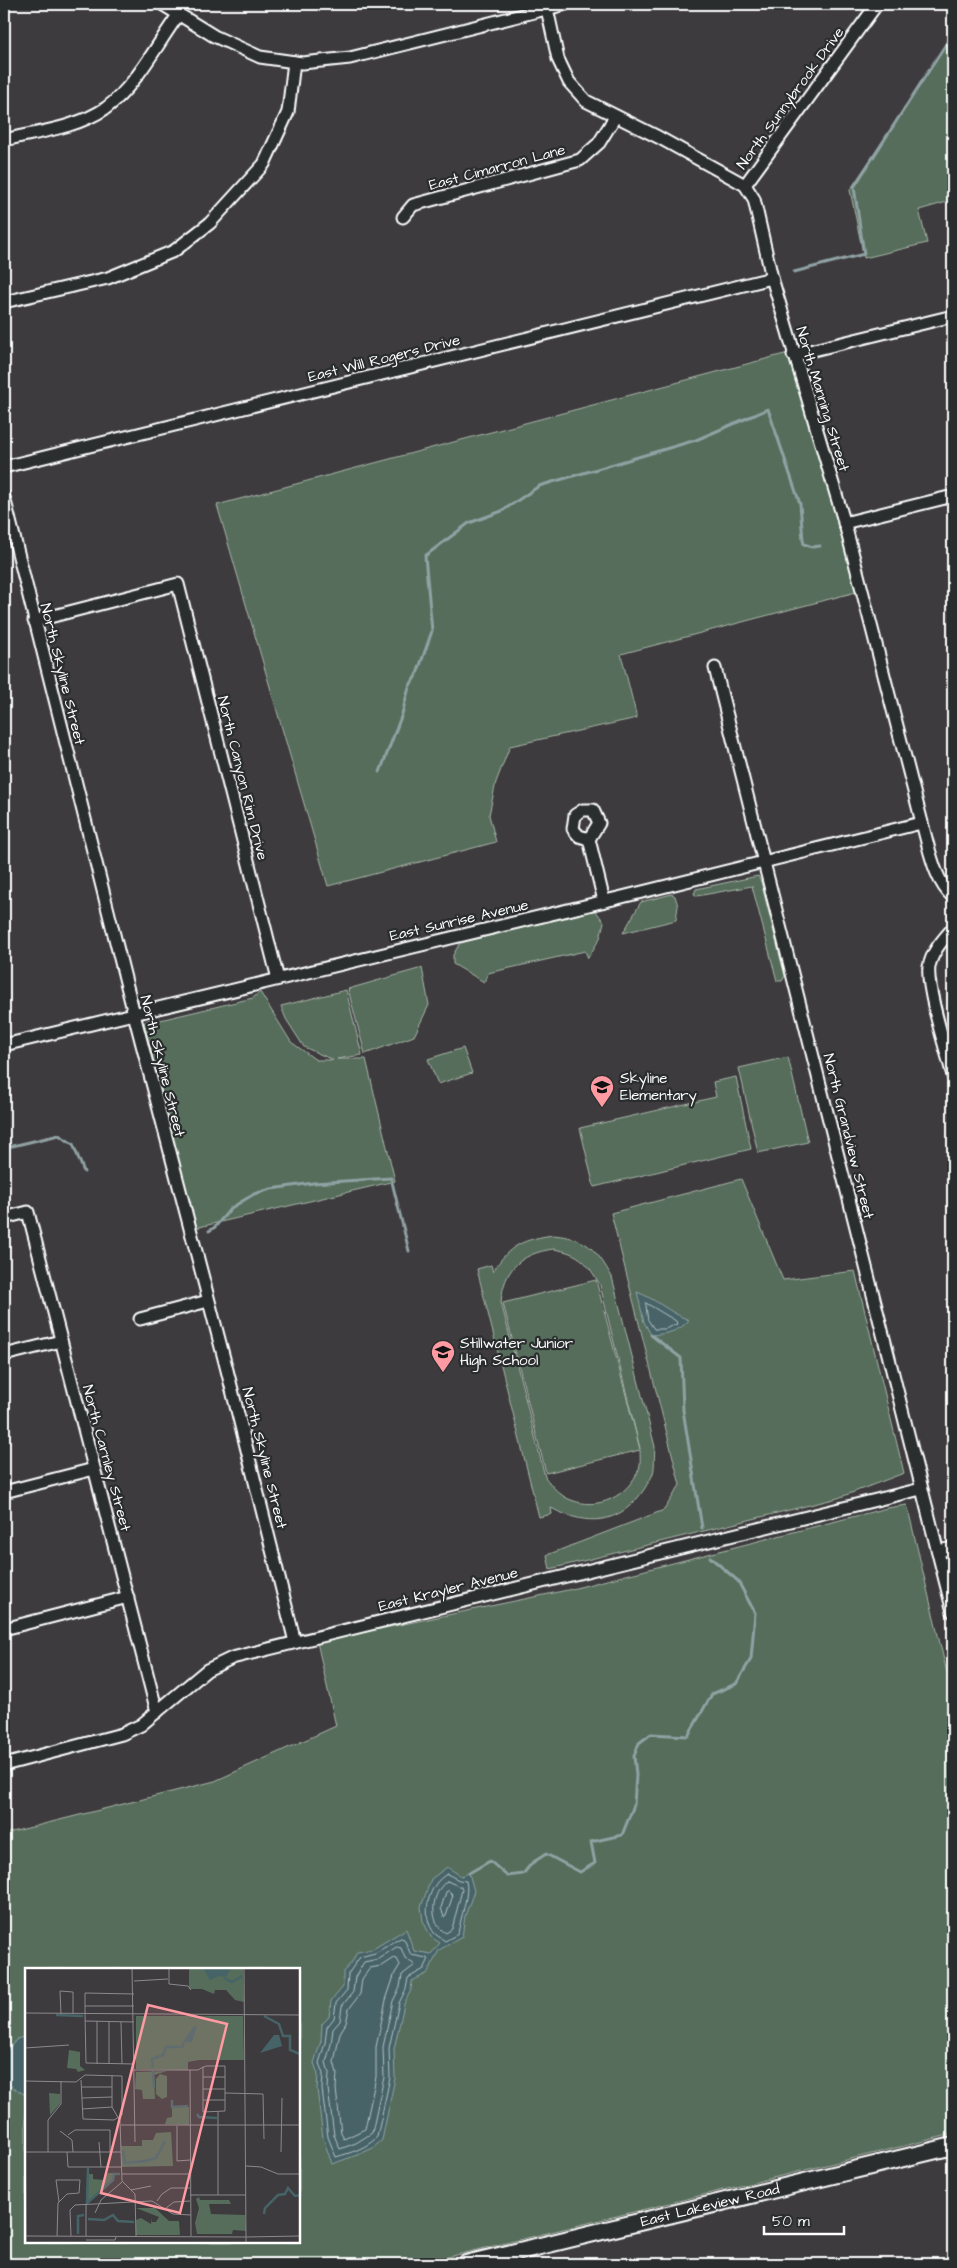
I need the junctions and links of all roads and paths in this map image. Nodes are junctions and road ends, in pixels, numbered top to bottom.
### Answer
1 (162, 4) edge
2 (566, 4) edge
3 (877, 4) edge
4 (547, 7) edge
5 (179, 14) junction
6 (294, 62) junction
7 (615, 117) junction
8 (4, 140) edge
9 (745, 185) junction
10 (403, 218) dead end
11 (772, 278) junction
12 (4, 302) edge
13 (953, 316) edge
14 (793, 354) junction
15 (4, 467) edge
16 (953, 496) edge
17 (4, 497) edge
18 (844, 523) junction
19 (34, 621) junction
20 (715, 668) dead end
21 (921, 823) junction
22 (589, 839) dead end
23 (765, 862) junction
24 (953, 897) edge
25 (604, 901) junction
26 (953, 928) edge
27 (278, 979) junction
28 (134, 1014) junction
29 (4, 1045) edge
30 (953, 1076) edge
31 (4, 1218) edge
32 (208, 1301) junction
33 (140, 1319) dead end
34 (61, 1341) junction
35 (4, 1355) edge
36 (94, 1469) junction
37 (921, 1489) junction
38 (4, 1492) edge
39 (953, 1548) edge
40 (938, 1551) junction
41 (128, 1597) junction
42 (953, 1612) edge
43 (4, 1629) edge
44 (295, 1642) junction
45 (157, 1712) junction
46 (4, 1765) edge
47 (953, 2146) edge
48 (466, 2264) edge

1 - 5 street
2 - 4 street
3 - 9 street, North Sunnybrook Drive
4 - 6 street
4 - 7 street
5 - 6 street
5 - 8 street
6 - 12 street
7 - 9 street
7 - 10 street, East Cimarron Lane
9 - 11 street, North Manning Street
11 - 14 street, North Manning Street
11 - 15 street, East Will Rogers Drive
13 - 14 street
14 - 18 street, North Manning Street
16 - 18 street
17 - 19 street, North Skyline Street
18 - 21 street, North Manning Street
19 - 27 street, North Canyon Rim Drive
19 - 28 street, North Skyline Street
20 - 23 street, North Grandview Street
21 - 23 street, East Sunrise Avenue
21 - 24 street, North Manning Street
22 - 25 street
23 - 25 street, East Sunrise Avenue
23 - 37 street, North Grandview Street
25 - 27 street, East Sunrise Avenue
26 - 30 street
27 - 28 street, East Sunrise Avenue
28 - 29 street, East Sunrise Avenue
28 - 32 street, North Skyline Street
31 - 34 street, North Carnley Street
32 - 33 street
32 - 44 street, North Skyline Street
34 - 35 street
34 - 36 street, North Carnley Street
36 - 38 street
36 - 41 street, North Carnley Street
37 - 40 street, North Grandview Street
37 - 44 street, East Krayler Avenue
39 - 40 street
40 - 42 street, North Grandview Street
41 - 43 street
41 - 45 street, North Carnley Street
44 - 45 street, East Krayler Avenue
45 - 46 street, East Krayler Avenue
47 - 48 street, East Lakeview Road

